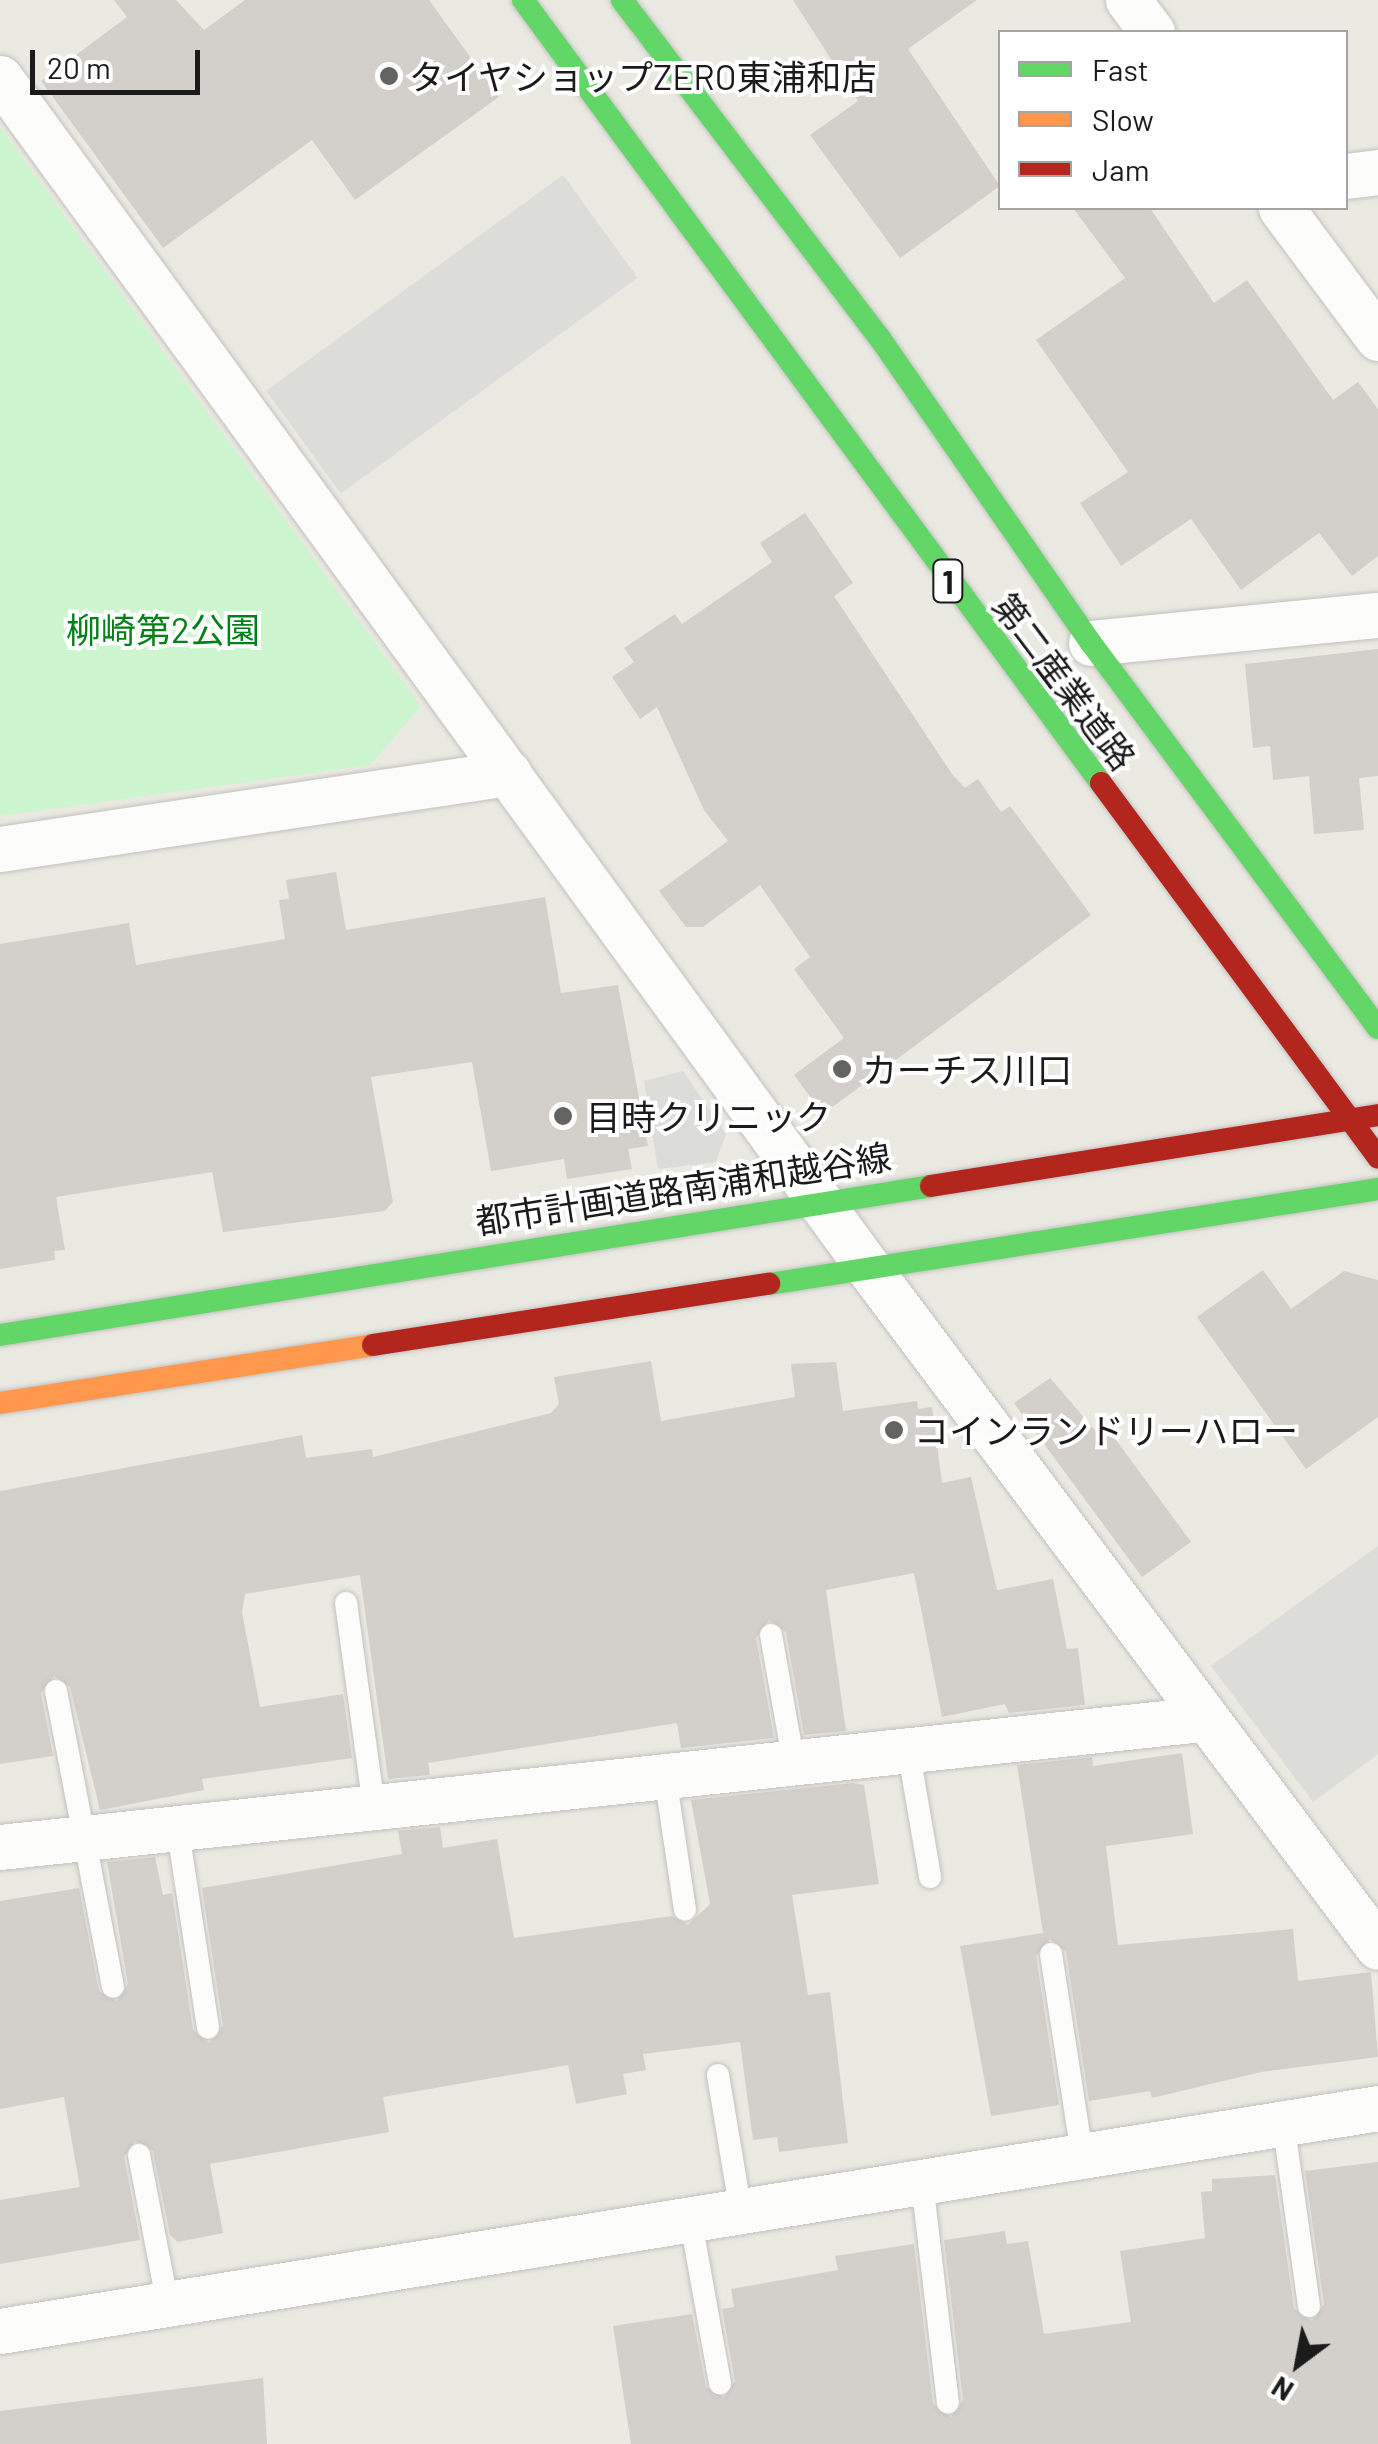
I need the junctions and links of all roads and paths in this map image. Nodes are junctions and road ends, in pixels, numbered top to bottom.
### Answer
1 (523, 0) edge
2 (622, 0) edge
3 (1128, 0) edge
4 (1150, 30) edge
5 (0, 78) edge
6 (1378, 172) edge
7 (1348, 176) edge
8 (1282, 210) edge
9 (1378, 338) edge
10 (1378, 615) edge
11 (1091, 643) junction
12 (508, 773) junction
13 (0, 849) edge
14 (1378, 1028) edge
15 (1378, 1116) edge
16 (1350, 1120) junction
17 (1378, 1158) edge
18 (1378, 1189) edge
19 (820, 1201) junction
20 (868, 1266) junction
21 (0, 1335) edge
22 (0, 1403) edge
23 (346, 1603) dead end
24 (771, 1634) dead end
25 (56, 1691) dead end
26 (1202, 1719) junction
27 (908, 1748) junction
28 (793, 1758) junction
29 (665, 1776) junction
30 (374, 1808) junction
31 (177, 1826) junction
32 (83, 1837) junction
33 (0, 1847) edge
34 (930, 1877) dead end
35 (685, 1910) dead end
36 (1378, 1947) edge
37 (1051, 1954) dead end
38 (113, 1987) dead end
39 (208, 2028) dead end
40 (718, 2075) dead end
41 (1378, 2108) edge
42 (1282, 2121) junction
43 (1082, 2154) junction
44 (139, 2155) dead end
45 (922, 2182) junction
46 (741, 2213) junction
47 (691, 2222) junction
48 (168, 2305) junction
49 (1309, 2306) dead end
50 (0, 2331) edge
51 (720, 2383) dead end
52 (948, 2402) dead end

1 - 16 street, 第二産業道路 / 1
2 - 11 street, 第二産業道路 / 1
3 - 4 street
5 - 12 street
6 - 7 street
8 - 9 street
10 - 11 street
11 - 14 street, 第二産業道路 / 1
12 - 13 street
12 - 19 street
15 - 16 street, 都市計画道路南浦和越谷線
16 - 17 street, 第二産業道路 / 1
16 - 19 street, 都市計画道路南浦和越谷線
18 - 20 street
19 - 20 street
19 - 21 street, 都市計画道路南浦和越谷線
20 - 22 street
20 - 26 street
23 - 30 lane
24 - 28 lane
25 - 32 lane
26 - 27 street
26 - 36 street
27 - 28 street
27 - 34 lane
28 - 29 street
29 - 30 street
29 - 35 lane
30 - 31 street
31 - 32 street
31 - 39 lane
32 - 33 street
32 - 38 lane
37 - 43 lane
40 - 46 lane
41 - 42 street
42 - 43 street
42 - 49 lane
43 - 45 street
44 - 48 lane
45 - 46 street
45 - 52 lane
46 - 47 street
47 - 48 street
47 - 51 lane
48 - 50 street

